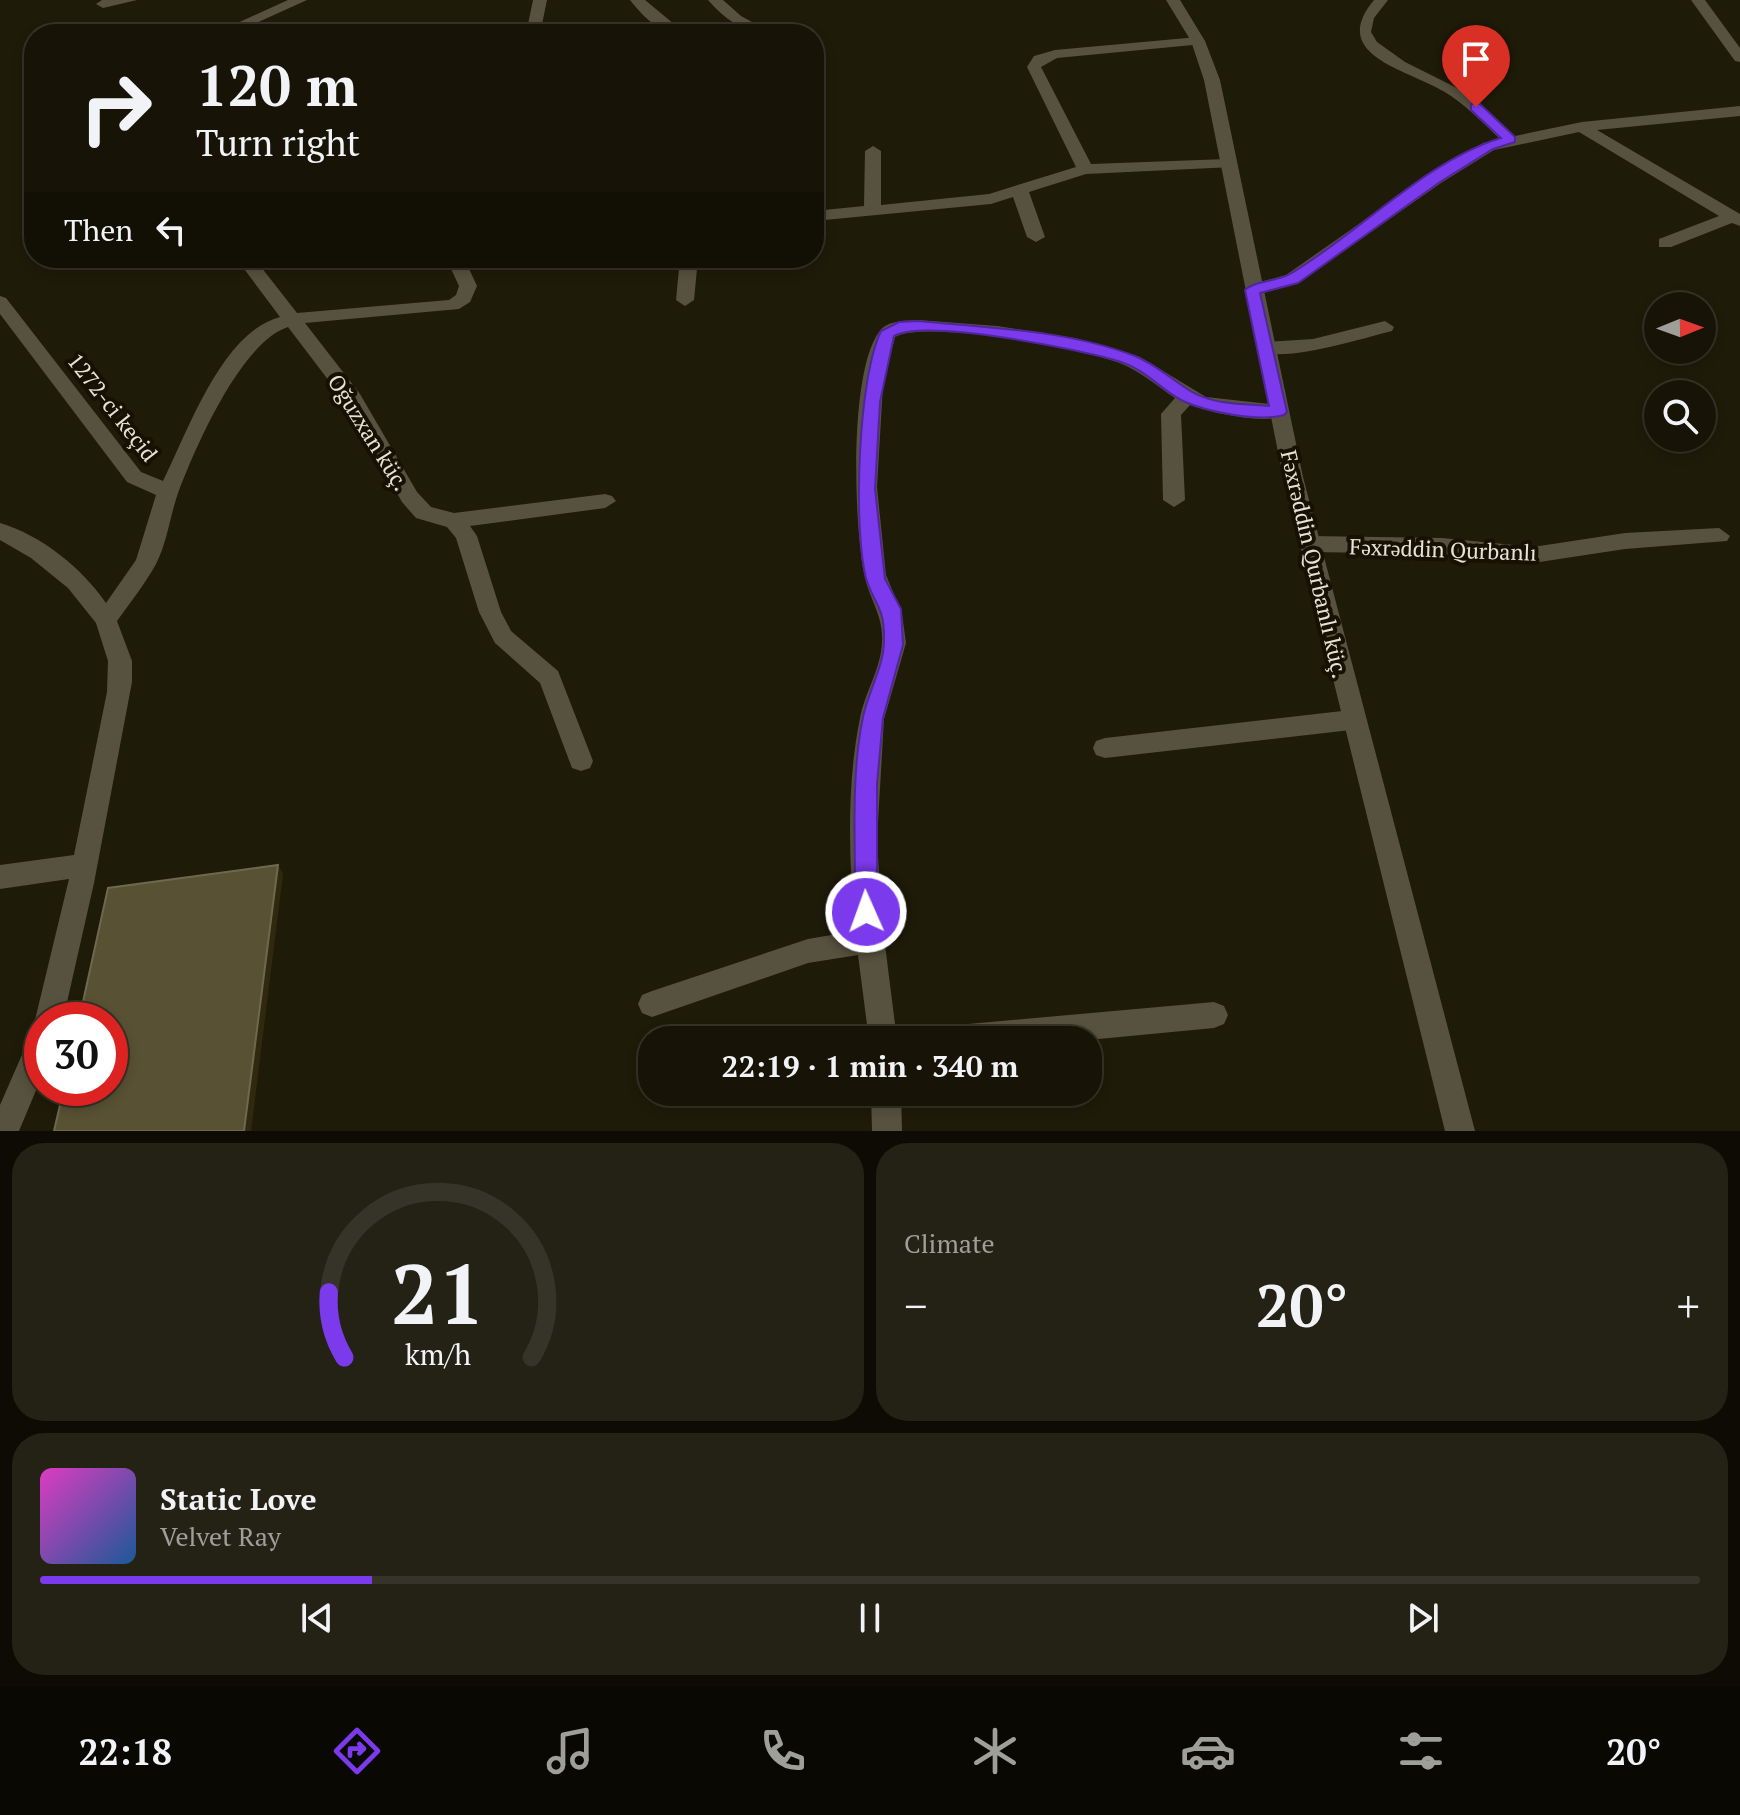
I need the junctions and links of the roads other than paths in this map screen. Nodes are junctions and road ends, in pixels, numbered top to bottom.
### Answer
1 (130, 0) edge
2 (300, 0) edge
3 (540, 0) edge
4 (637, 0) edge
5 (715, 0) edge
6 (1173, 0) edge
7 (1381, 0) edge
8 (1698, 0) edge
9 (103, 4) dead end
10 (244, 24) edge
11 (535, 24) edge
12 (661, 24) edge
13 (746, 24) edge
14 (1198, 41) junction
15 (1740, 58) edge
16 (1740, 111) edge
17 (1582, 127) junction
18 (1510, 140) junction
19 (873, 151) dead end
20 (1227, 164) junction
21 (1085, 169) junction
22 (1020, 192) junction
23 (872, 211) junction
24 (824, 215) edge
25 (1737, 219) edge
26 (1036, 237) dead end
27 (1665, 243) dead end
28 (253, 268) edge
29 (460, 268) edge
30 (688, 268) edge
31 (1252, 290) junction
32 (685, 300) dead end
33 (0, 302) edge
34 (293, 319) junction
35 (1385, 327) dead end
36 (1265, 348) junction
37 (1187, 396) junction
38 (1279, 412) junction
39 (168, 492) junction
40 (1174, 500) dead end
41 (605, 501) dead end
42 (454, 521) junction
43 (0, 531) edge
44 (1719, 536) dead end
45 (1310, 544) junction
46 (106, 620) junction
47 (1351, 720) junction
48 (1105, 748) dead end
49 (581, 761) dead end
50 (84, 865) junction
51 (0, 877) edge
52 (868, 941) junction
53 (53, 1002) edge
54 (652, 1004) dead end
55 (1214, 1015) dead end
56 (881, 1026) edge
57 (1096, 1026) edge
58 (24, 1081) edge
59 (886, 1106) edge
60 (5, 1122) edge
61 (887, 1131) edge
62 (1460, 1131) edge

1 - 9 street
2 - 10 street
3 - 11 street
4 - 12 street
5 - 13 street
6 - 14 street, Fəxrəddin Qurbanlı küç.
7 - 18 street
8 - 15 street
14 - 20 street, Fəxrəddin Qurbanlı küç.
14 - 21 street
16 - 17 street
17 - 18 street
17 - 25 street
18 - 31 street
19 - 23 street
20 - 21 street
20 - 31 street, Fəxrəddin Qurbanlı küç.
21 - 22 street
22 - 23 street
22 - 26 street
23 - 24 street
25 - 27 street
28 - 34 street, Oğuzxan küç.
29 - 34 street
30 - 32 street
31 - 36 street, Fəxrəddin Qurbanlı küç.
33 - 39 street, 1272-ci keçid
34 - 39 street
34 - 42 street, Oğuzxan küç.
35 - 36 street
36 - 38 street, Fəxrəddin Qurbanlı küç.
37 - 38 street
37 - 40 street
37 - 52 street
38 - 45 street, Fəxrəddin Qurbanlı küç.
39 - 46 street
41 - 42 street
42 - 49 street
43 - 46 street
44 - 45 street, Fəxrəddin Qurbanlı
45 - 47 street, Fəxrəddin Qurbanlı küç.
46 - 50 street
47 - 48 street
47 - 62 street, Fəxrəddin Qurbanlı küç.
50 - 51 street
50 - 53 street
52 - 54 street
52 - 56 street
55 - 57 street
58 - 60 street
59 - 61 street

